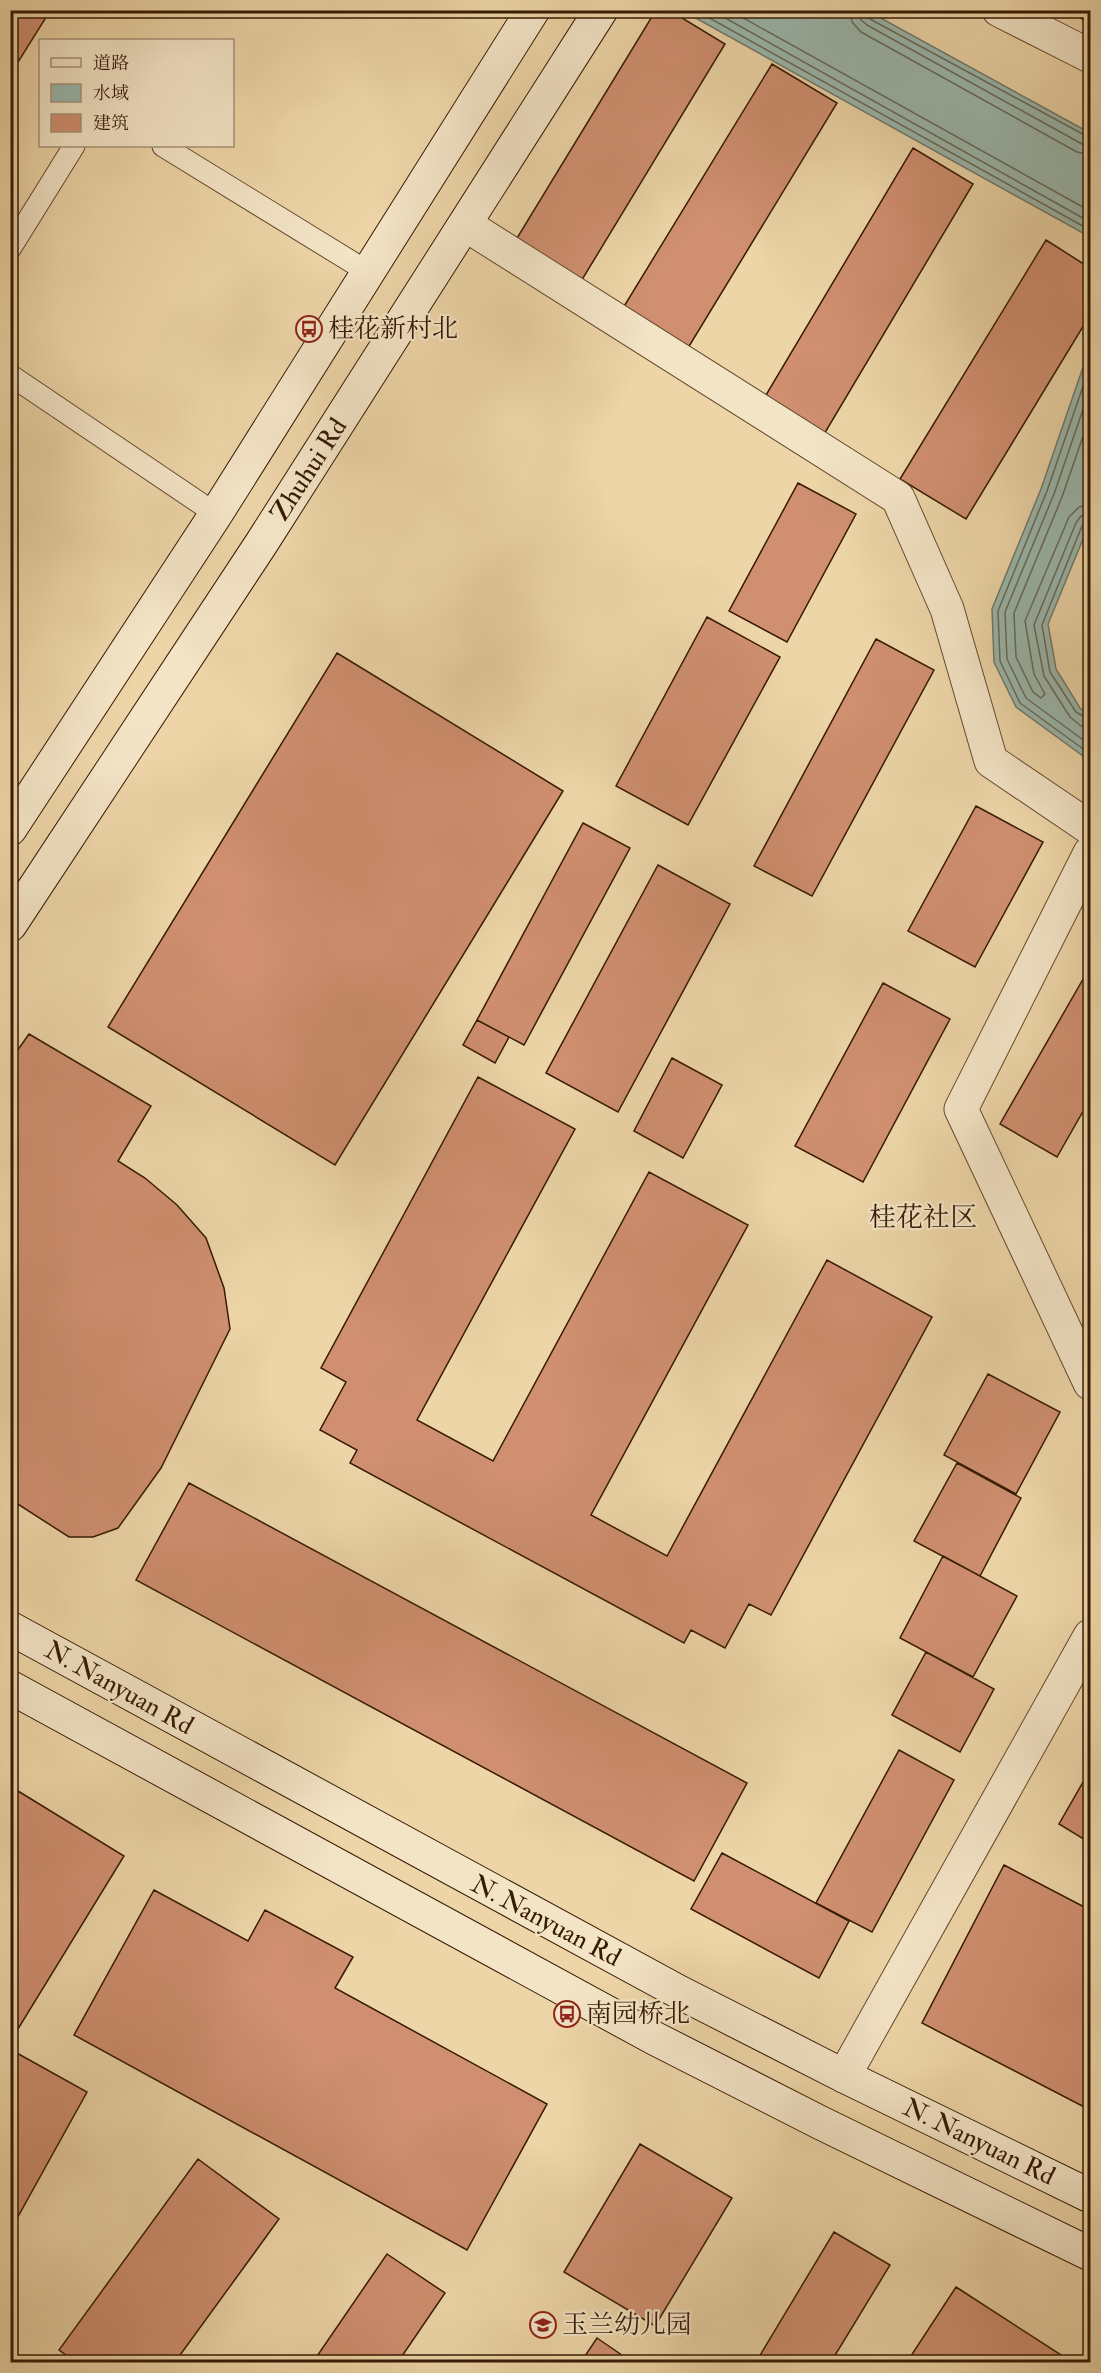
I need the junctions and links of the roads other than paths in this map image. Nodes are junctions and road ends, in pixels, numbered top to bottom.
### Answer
1 (532, 10) edge
2 (999, 10) edge
3 (593, 24) edge
4 (1090, 56) edge
5 (73, 147) edge
6 (165, 147) edge
7 (466, 225) junction
8 (10, 249) edge
9 (368, 272) junction
10 (10, 375) edge
11 (216, 514) junction
12 (1090, 828) edge
13 (10, 829) edge
14 (1090, 853) edge
15 (10, 925) edge
16 (1090, 1383) edge
17 (10, 1628) edge
18 (1090, 1636) edge
19 (10, 1687) edge
20 (844, 2076) junction
21 (1090, 2196) edge
22 (1090, 2254) edge

1 - 9 main road
2 - 4 main road
3 - 7 main road, Zhuhui Rd
5 - 8 lane
6 - 9 lane
7 - 12 main road
7 - 15 main road, Zhuhui Rd
9 - 11 main road
10 - 11 lane
11 - 13 main road
14 - 16 main road
17 - 20 main road, N. Nanyuan Rd
18 - 20 main road
19 - 22 main road, N. Nanyuan Rd
20 - 21 main road, N. Nanyuan Rd

